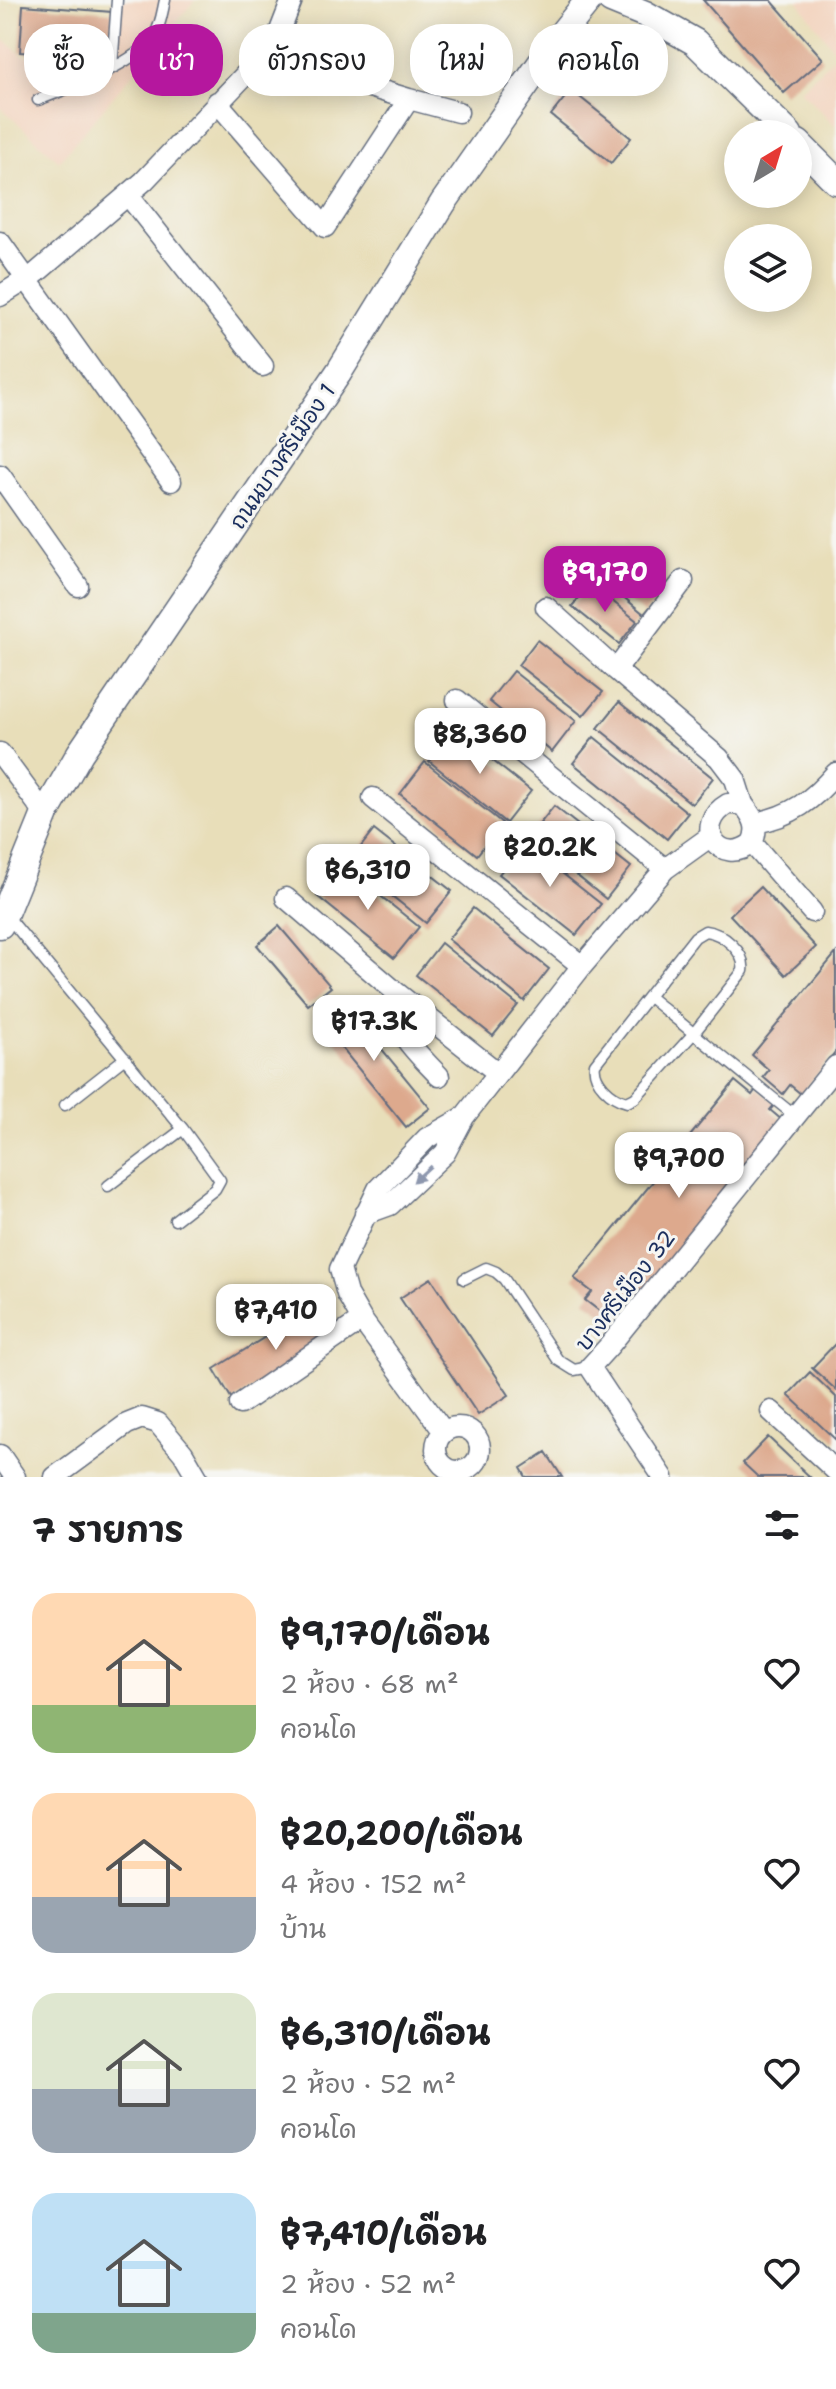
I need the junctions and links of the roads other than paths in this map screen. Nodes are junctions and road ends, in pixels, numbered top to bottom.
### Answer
1 (117, 0) edge
2 (165, 0) edge
3 (292, 0) edge
4 (589, 0) edge
5 (611, 0) edge
6 (283, 24) edge
7 (114, 41) edge
8 (114, 67) edge
9 (239, 80) edge
10 (394, 94) edge
11 (48, 96) edge
12 (409, 99) junction
13 (38, 100) dead end
14 (217, 102) junction
15 (458, 112) dead end
16 (775, 120) edge
17 (812, 157) edge
18 (836, 181) edge
19 (128, 195) junction
20 (0, 242) edge
21 (26, 279) junction
22 (0, 296) edge
23 (263, 366) dead end
24 (0, 475) edge
25 (171, 481) dead end
26 (683, 581) dead end
27 (78, 586) dead end
28 (546, 607) dead end
29 (616, 670) junction
30 (457, 700) dead end
31 (0, 753) edge
32 (836, 773) edge
33 (373, 798) dead end
34 (743, 804) junction
35 (45, 814) junction
36 (754, 833) junction
37 (711, 836) junction
38 (665, 869) junction
39 (286, 898) dead end
40 (812, 912) dead end
41 (2, 919) edge
42 (582, 966) junction
43 (397, 993) junction
44 (649, 997) junction
45 (694, 1033) junction
46 (125, 1058) junction
47 (836, 1066) edge
48 (498, 1073) junction
49 (439, 1076) dead end
50 (65, 1105) dead end
51 (795, 1116) junction
52 (183, 1129) junction
53 (108, 1186) dead end
54 (175, 1220) dead end
55 (464, 1279) dead end
56 (362, 1320) junction
57 (590, 1367) junction
58 (240, 1404) dead end
59 (771, 1411) dead end
60 (444, 1432) junction
61 (0, 1455) edge
62 (836, 1471) edge
63 (467, 1472) edge
64 (61, 1475) edge
65 (15, 1477) edge
66 (197, 1477) edge
67 (663, 1477) edge

1 - 7 lane
2 - 8 lane
3 - 6 street
4 - 35 street, ถนนบางศรีเมือง 1
5 - 16 street
9 - 14 street
10 - 12 street
11 - 13 lane
12 - 14 street
12 - 15 street
14 - 19 street
17 - 18 street
19 - 21 street
19 - 23 street
20 - 21 street
21 - 22 street
21 - 25 street
24 - 27 street
26 - 29 street
28 - 29 street
29 - 34 street
30 - 38 street
31 - 35 street
32 - 36 street
33 - 42 street
34 - 36 street
34 - 37 street
35 - 41 street, ถนนบางศรีเมือง 1
36 - 37 street
36 - 40 street
37 - 38 street
38 - 42 street
39 - 43 street
41 - 46 lane
42 - 48 street
43 - 48 street
43 - 49 street
44 - 45 lane
44 - 45 lane
44 - 45 lane
45 - 51 lane
46 - 50 lane
46 - 52 lane
47 - 51 street, บางศรีเมือง 32
48 - 56 street
51 - 57 street, บางศรีเมือง 32
52 - 53 lane
52 - 54 lane
55 - 57 lane
56 - 58 street
56 - 60 street
57 - 67 street, บางศรีเมือง 32
59 - 62 street
60 - 63 street
60 - 63 street
61 - 65 street
64 - 66 street

